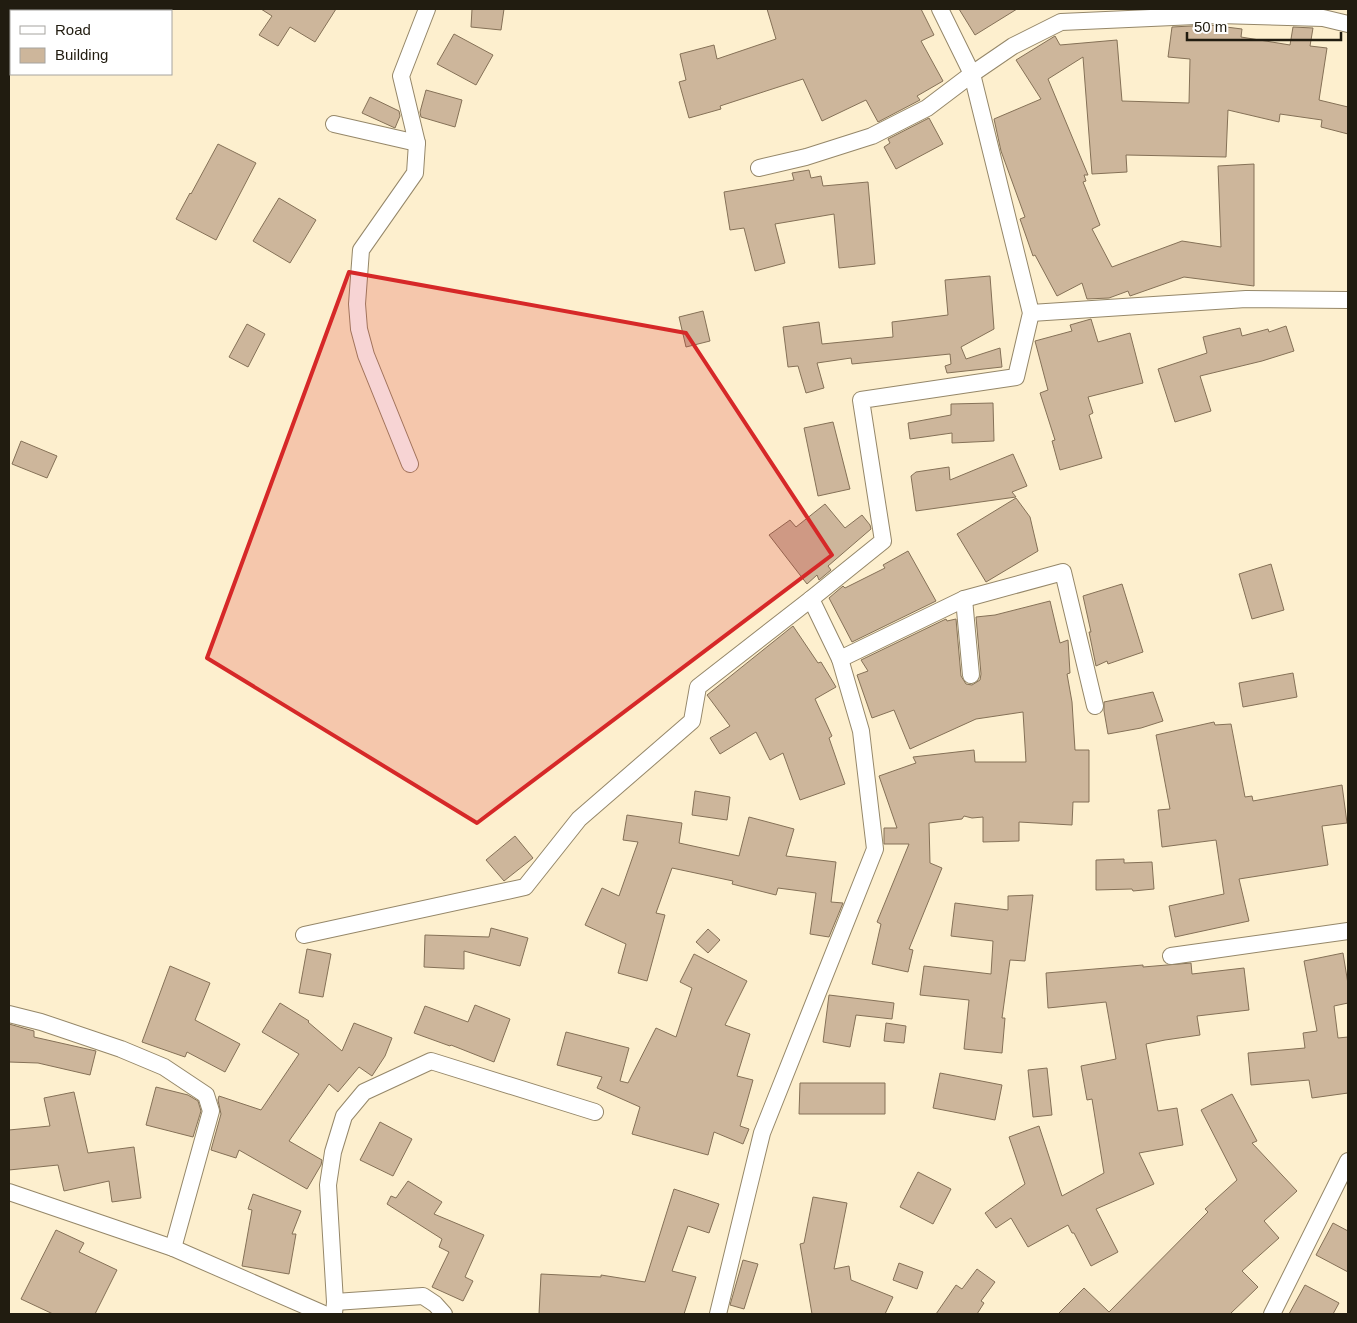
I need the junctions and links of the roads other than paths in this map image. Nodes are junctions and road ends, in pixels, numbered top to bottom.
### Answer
1 (427, 9) edge
2 (940, 9) edge
3 (1348, 24) edge
4 (972, 74) junction
5 (334, 124) dead end
6 (417, 143) junction
7 (759, 168) dead end
8 (1348, 300) edge
9 (1031, 313) junction
10 (410, 464) dead end
11 (811, 599) junction
12 (964, 599) junction
13 (840, 659) junction
14 (971, 675) dead end
15 (1095, 706) dead end
16 (1348, 931) edge
17 (304, 935) dead end
18 (1171, 956) dead end
19 (9, 1014) edge
20 (595, 1112) dead end
21 (1348, 1161) edge
22 (9, 1192) edge
23 (173, 1248) junction
24 (331, 1310) edge
25 (444, 1314) edge
26 (718, 1314) edge
27 (1272, 1314) edge

1 - 6 street
2 - 4 street
3 - 4 street
4 - 7 street
4 - 9 street
5 - 6 street
6 - 10 street
8 - 9 street
9 - 11 street
11 - 13 street
11 - 17 street
12 - 13 street
12 - 14 street
12 - 15 street
13 - 26 street
16 - 18 street
19 - 23 street
20 - 24 street
21 - 27 street
22 - 23 street
23 - 24 street
24 - 25 street

